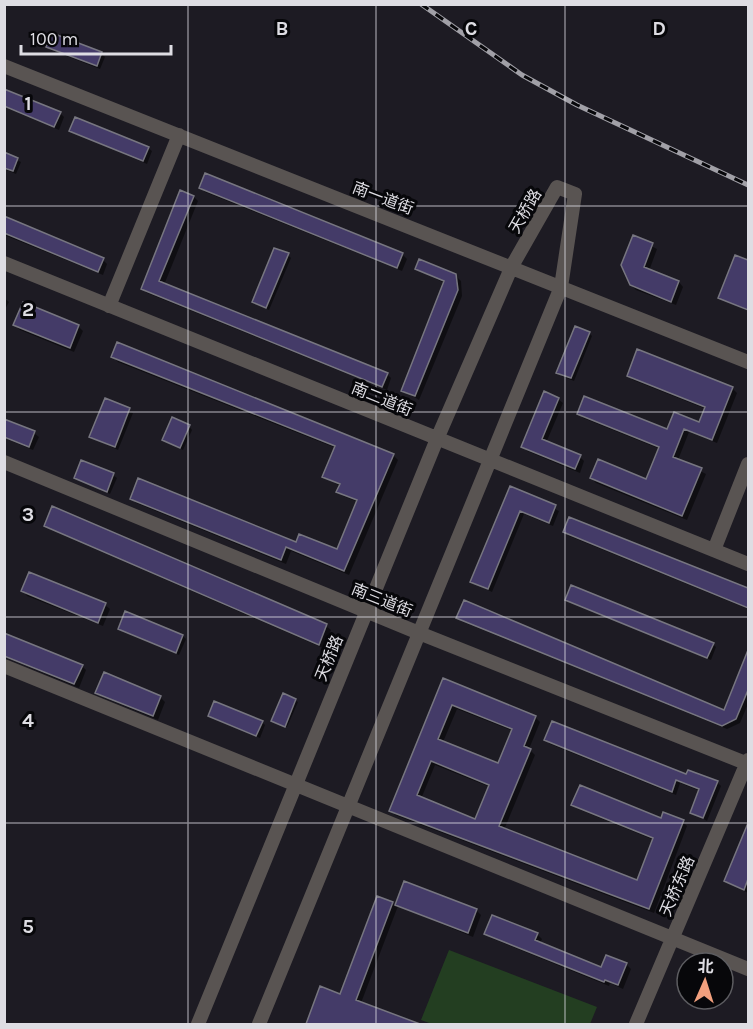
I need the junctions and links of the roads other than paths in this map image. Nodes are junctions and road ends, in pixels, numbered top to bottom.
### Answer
1 (4, 66) edge
2 (179, 135) junction
3 (4, 263) edge
4 (512, 266) junction
5 (561, 287) junction
6 (109, 306) junction
7 (748, 362) edge
8 (437, 439) junction
9 (489, 461) junction
10 (4, 462) edge
11 (748, 464) edge
12 (714, 550) junction
13 (748, 564) edge
14 (366, 611) junction
15 (419, 633) junction
16 (4, 666) edge
17 (748, 762) edge
18 (295, 785) junction
19 (348, 806) junction
20 (672, 938) junction
21 (748, 969) edge
22 (198, 1024) edge
23 (259, 1024) edge
24 (636, 1024) edge

1 - 2 street, 南一道街
2 - 4 street, 南一道街
2 - 6 street
3 - 6 street, 南二道街
4 - 5 street, 南一道街
4 - 5 street, 天桥路
4 - 8 street, 天桥路
5 - 7 street, 南一道街
5 - 9 street, 天桥路
6 - 8 street, 南二道街
8 - 9 street, 南二道街
8 - 14 street, 天桥路
9 - 12 street, 南二道街
9 - 15 street, 天桥路
10 - 14 street, 南三道街
11 - 12 street
12 - 13 street, 南二道街
14 - 15 street, 南三道街
14 - 18 street, 天桥路
15 - 17 street, 南三道街
15 - 19 street, 天桥路
16 - 18 street
17 - 20 street, 天桥东路
18 - 19 street
18 - 22 street, 天桥路
19 - 20 street
19 - 23 street, 天桥路
20 - 21 street
20 - 24 street, 天桥东路

